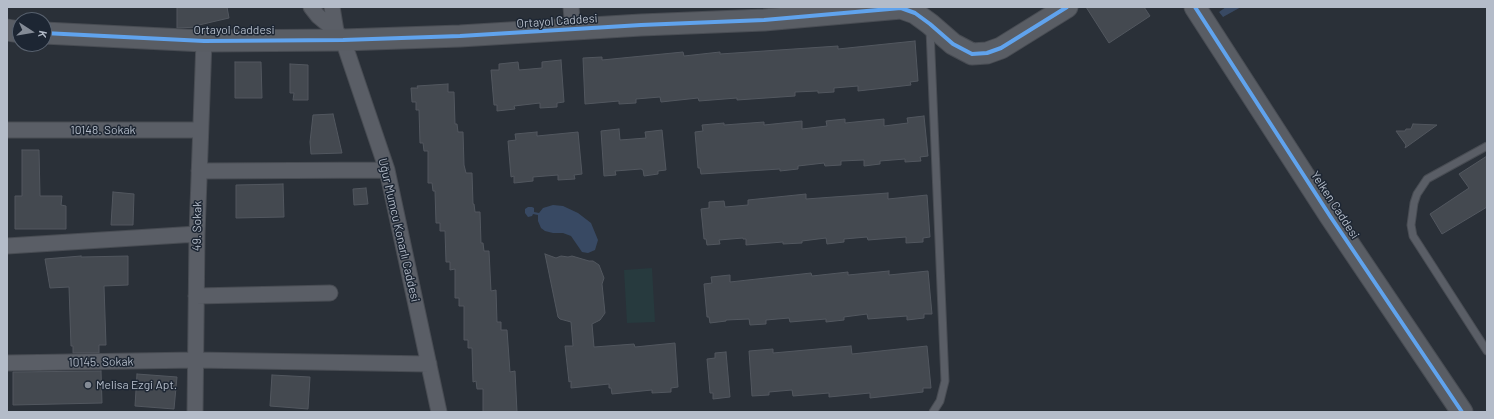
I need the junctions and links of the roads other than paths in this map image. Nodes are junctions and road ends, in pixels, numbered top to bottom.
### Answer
1 (311, 7) edge
2 (332, 7) edge
3 (571, 7) edge
4 (1195, 7) edge
5 (901, 8) edge
6 (1062, 8) edge
7 (760, 14) edge
8 (930, 24) junction
9 (573, 30) junction
10 (52, 33) edge
11 (339, 35) junction
12 (204, 41) junction
13 (7, 130) edge
14 (200, 130) junction
15 (1487, 146) edge
16 (387, 170) junction
17 (199, 171) junction
18 (197, 234) junction
19 (7, 246) edge
20 (330, 294) dead end
21 (196, 296) junction
22 (1487, 351) edge
23 (196, 360) junction
24 (7, 363) edge
25 (429, 364) junction
26 (195, 412) edge
27 (439, 412) edge
28 (933, 412) edge
29 (1462, 412) edge

1 - 11 street
2 - 11 street, Uğur Mumcu Konarlı Caddesi
3 - 9 street
4 - 29 street, Yelken Caddesi
5 - 7 street, Ortayol Caddesi
5 - 8 street, Ortayol Caddesi
6 - 8 street, Ortayol Caddesi
7 - 9 street, Ortayol Caddesi
8 - 28 lane
9 - 11 street, Ortayol Caddesi
10 - 12 street, Ortayol Caddesi
11 - 12 street, Ortayol Caddesi
11 - 16 street, Uğur Mumcu Konarlı Caddesi
12 - 14 street, 49. Sokak
13 - 14 street, 10148. Sokak
14 - 17 street, 49. Sokak
15 - 22 lane
16 - 17 street
16 - 25 street, Uğur Mumcu Konarlı Caddesi
17 - 18 street, 49. Sokak
18 - 19 street
18 - 21 street, 49. Sokak
20 - 21 street
21 - 23 street, 49. Sokak
23 - 24 street, 10145. Sokak
23 - 25 street, 10145. Sokak
23 - 26 street, 49. Sokak
25 - 27 street, Uğur Mumcu Konarlı Caddesi

